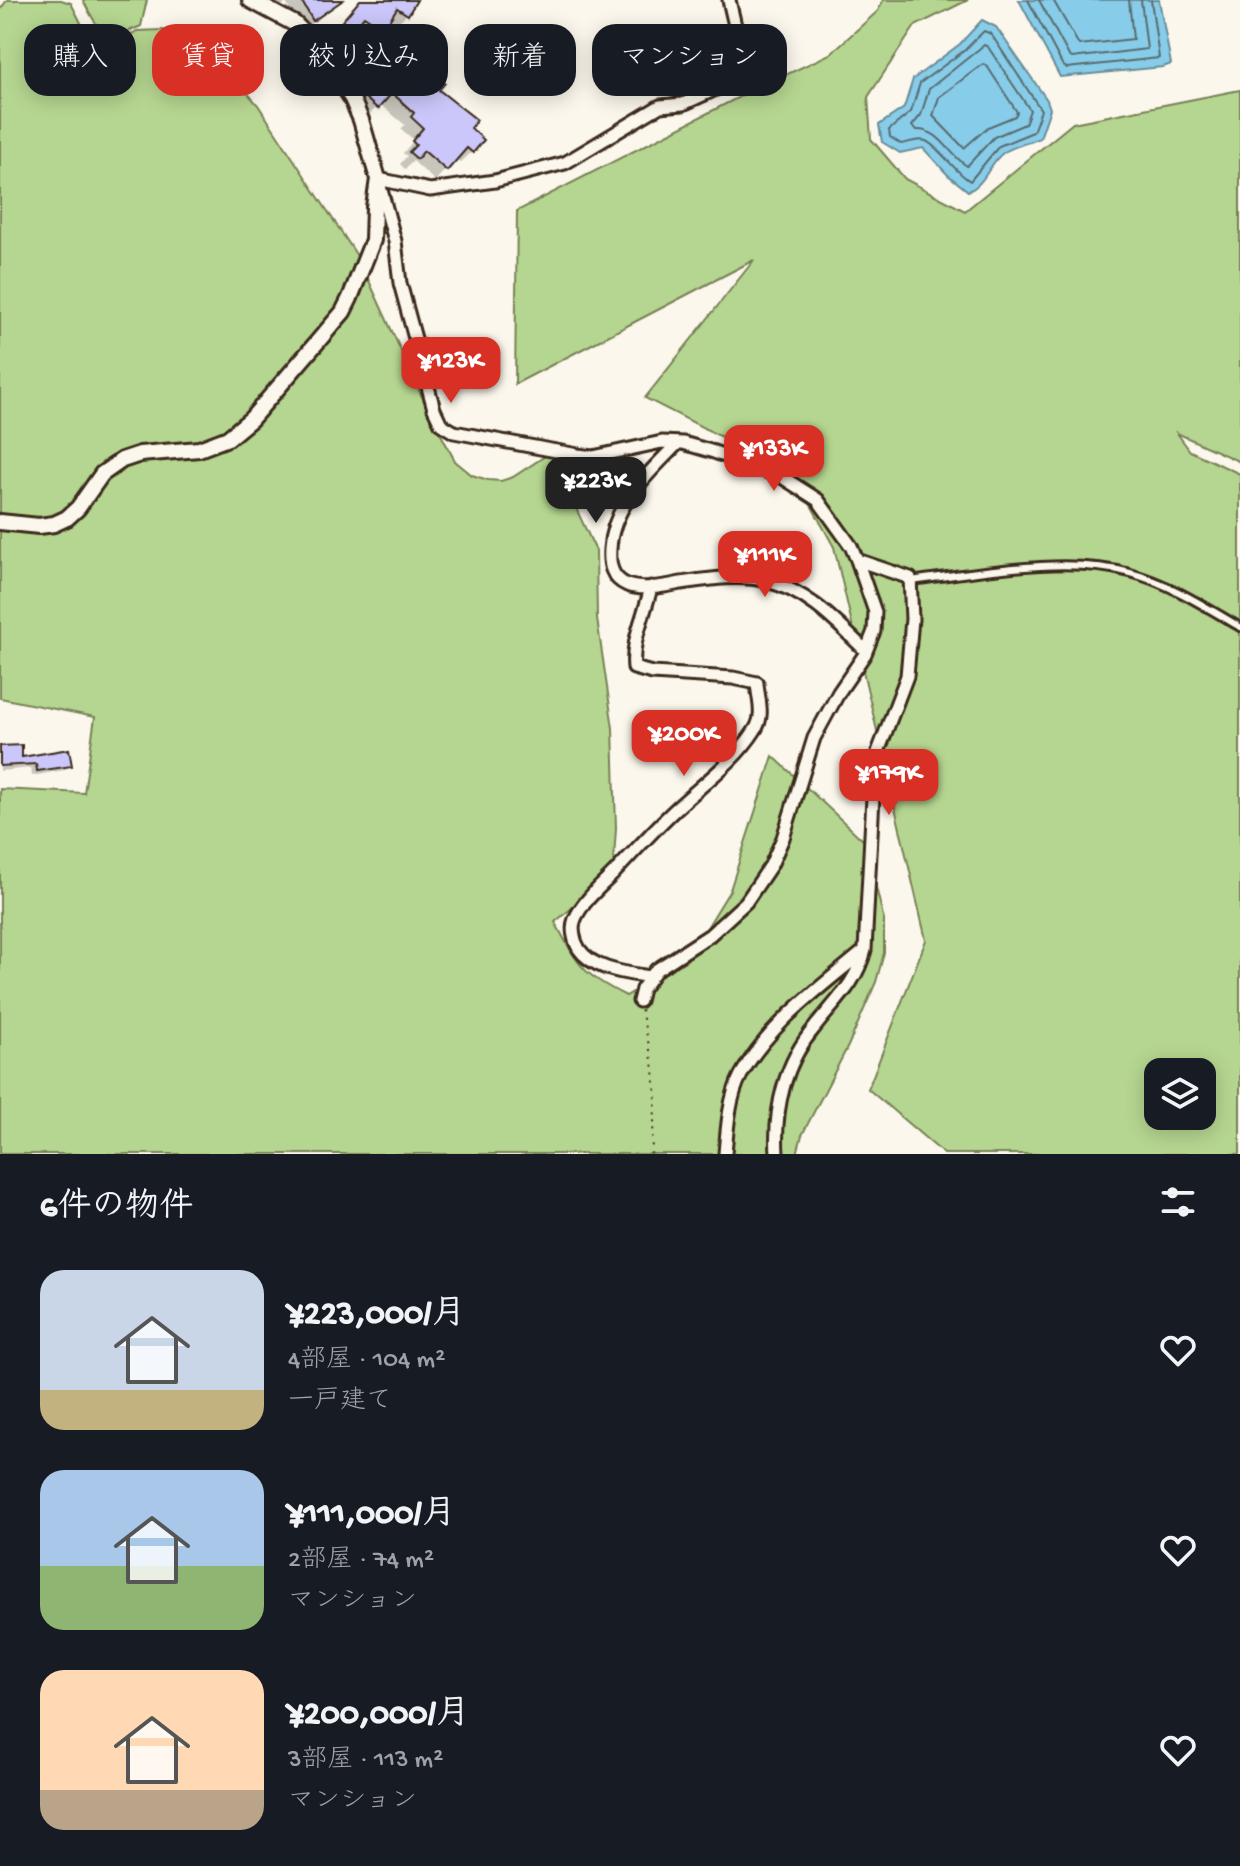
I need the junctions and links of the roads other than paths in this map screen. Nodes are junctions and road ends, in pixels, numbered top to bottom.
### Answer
1 (250, 0) edge
2 (729, 0) edge
3 (378, 179) junction
4 (678, 443) junction
5 (0, 522) edge
6 (857, 560) junction
7 (910, 581) junction
8 (651, 587) junction
9 (1240, 627) edge
10 (866, 651) junction
11 (865, 950) junction
12 (650, 977) junction
13 (639, 1001) road end
14 (725, 1154) edge
15 (777, 1154) edge

1 - 3 street
2 - 3 street
3 - 4 street
3 - 5 street
4 - 6 street
4 - 8 street
6 - 7 street
6 - 10 street
7 - 9 lane
7 - 11 street
8 - 10 street
8 - 12 street
10 - 12 street
11 - 14 street
11 - 15 street
12 - 13 street

